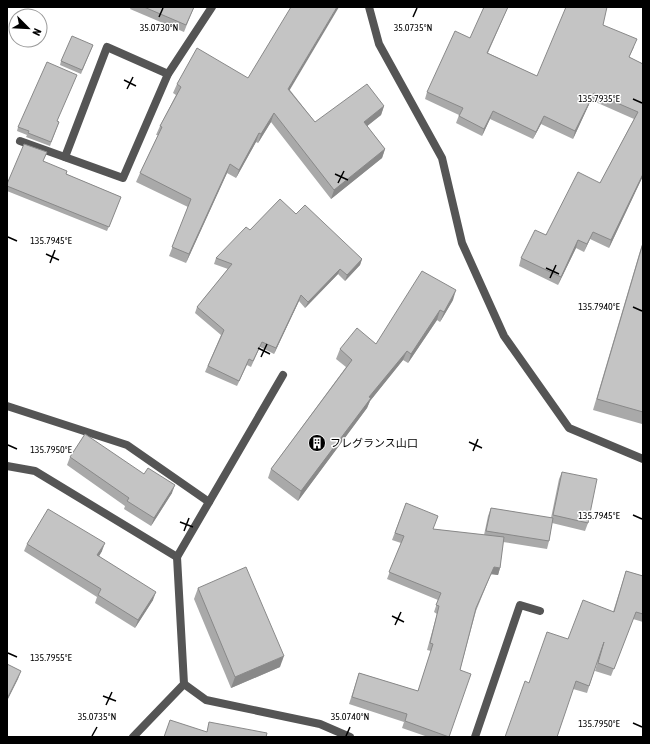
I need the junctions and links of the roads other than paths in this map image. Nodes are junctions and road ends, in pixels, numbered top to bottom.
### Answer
1 (212, 7) edge
2 (369, 7) edge
3 (168, 74) junction
4 (20, 141) dead end
5 (65, 157) junction
6 (283, 375) dead end
7 (7, 406) edge
8 (643, 459) edge
9 (7, 466) edge
10 (209, 502) junction
11 (177, 557) junction
12 (540, 611) dead end
13 (184, 684) junction
14 (133, 737) edge
15 (350, 737) edge
16 (475, 737) edge

1 - 3 street
2 - 8 street
3 - 5 street
3 - 5 street
4 - 5 street
6 - 10 street
7 - 10 street
9 - 11 street
10 - 11 street
11 - 13 street
12 - 16 street
13 - 14 street
13 - 15 street

